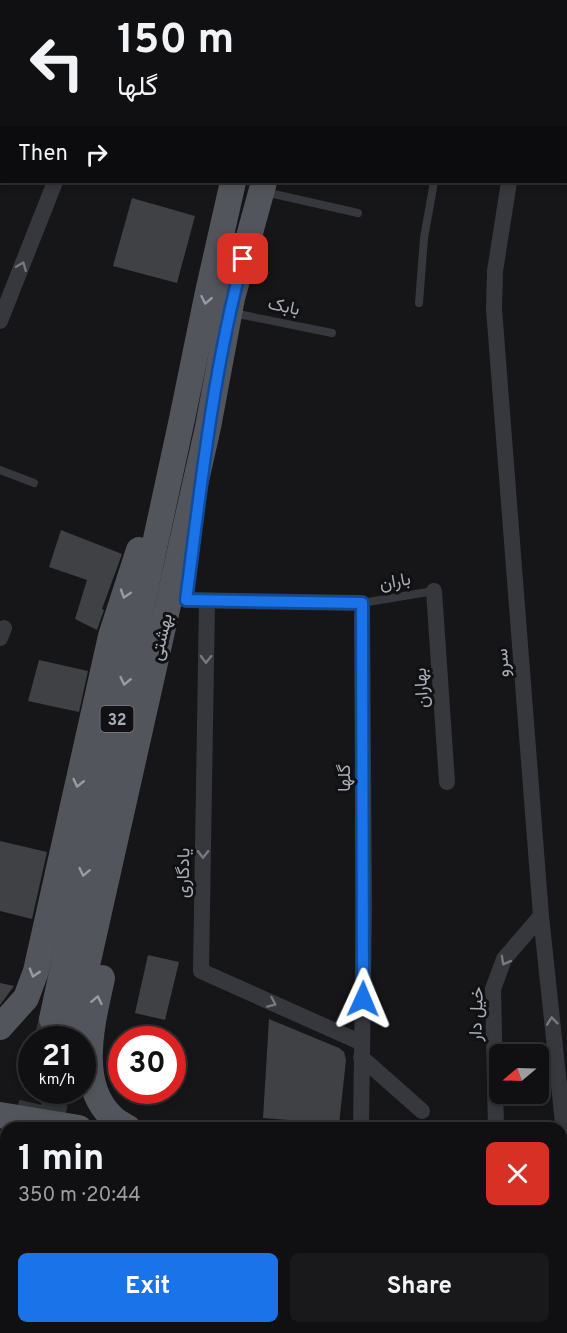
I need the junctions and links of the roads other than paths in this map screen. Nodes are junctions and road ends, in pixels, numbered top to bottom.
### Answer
1 (55, 183) edge
2 (233, 183) edge
3 (434, 183) edge
4 (509, 183) edge
5 (263, 186) edge
6 (358, 213) dead end
7 (419, 303) dead end
8 (230, 312) junction
9 (0, 321) edge
10 (332, 333) dead end
11 (182, 419) junction
12 (208, 428) junction
13 (0, 470) edge
14 (34, 483) dead end
15 (434, 591) joint
16 (196, 600) junction
17 (362, 603) junction
18 (447, 782) dead end
19 (541, 916) junction
20 (0, 1027) edge
21 (361, 1050) junction
22 (422, 1111) dead end
23 (0, 1114) edge
24 (43, 1122) edge
25 (119, 1122) edge
26 (361, 1122) edge
27 (496, 1122) edge
28 (562, 1122) edge

9 -> 1 street
2 -> 11 main road, بهشتى / 32
3 - 7 lane
4 - 19 street, سرو
5 - 6 lane
5 - 8 main road, بهشتى / 32
8 - 10 lane, بابک
8 - 12 main road, بهشتى / 32
11 -> 12 main road, بهشتى / 32
11 -> 20 main road
12 - 16 main road
13 - 14 lane
15 - 17 lane, باران
15 - 18 street, بهاران
16 - 17 street
16 -> 21 street, یادگاری
25 -> 16 main road
17 - 21 street, گلها
19 -> 27 street, خیل دار
28 -> 19 street, سرو
21 - 22 street
21 - 26 street, گلها
23 - 24 main road

